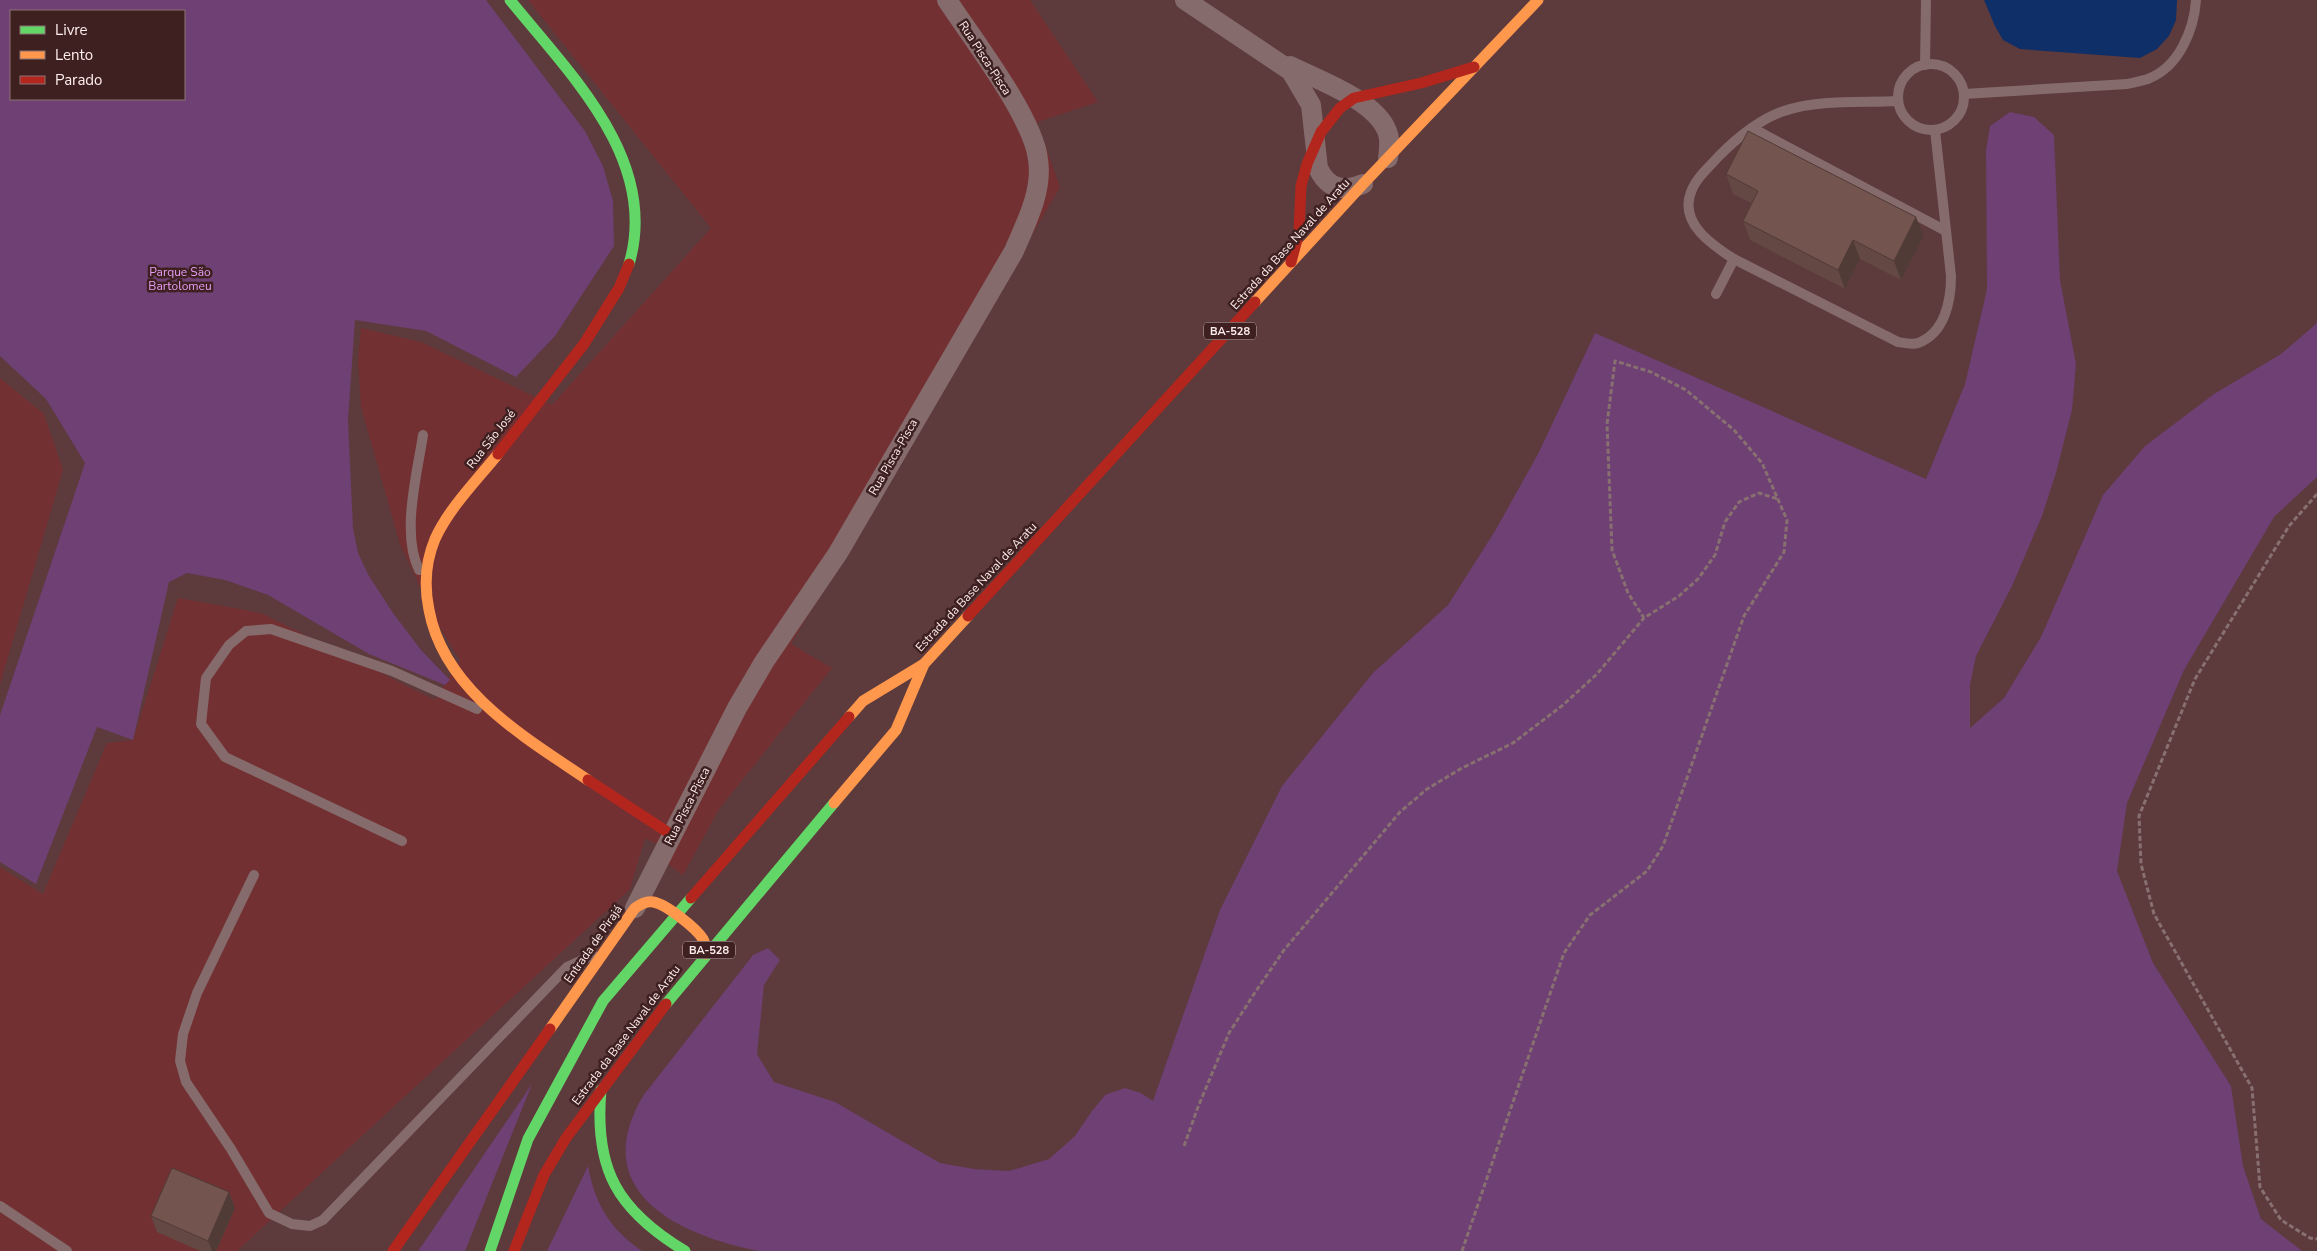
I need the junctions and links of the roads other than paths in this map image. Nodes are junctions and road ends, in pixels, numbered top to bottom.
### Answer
1 (510, 0) edge
2 (947, 0) edge
3 (1185, 0) edge
4 (1538, 0) edge
5 (1926, 0) edge
6 (2196, 0) edge
7 (1274, 58) junction
8 (1925, 65) junction
9 (1476, 67) junction
10 (1964, 94) junction
11 (1354, 98) junction
12 (1898, 101) junction
13 (1752, 128) junction
14 (1935, 130) junction
15 (1315, 144) junction
16 (1388, 158) junction
17 (1363, 184) junction
18 (1946, 231) junction
19 (1734, 259) junction
20 (1290, 264) junction
21 (1716, 294) dead end
22 (423, 435) dead end
23 (424, 582) junction
24 (924, 664) junction
25 (518, 732) junction
26 (672, 835) junction
27 (402, 841) dead end
28 (254, 875) dead end
29 (635, 908) junction
30 (676, 915) junction
31 (607, 948) junction
32 (706, 954) junction
33 (601, 1090) junction
34 (0, 1206) edge
35 (66, 1251) edge
36 (392, 1251) edge
37 (490, 1251) edge
38 (514, 1251) edge
39 (685, 1251) edge

1 - 23 main road, Rua São José
2 - 26 street, Rua Pisca-Pisca
3 - 7 street
4 - 9 main road, Estrada da Base Naval de Aratu / BA-528
5 - 8 lane
6 - 10 lane
7 - 11 street
7 - 15 street
8 - 10 lane
8 - 12 lane
9 - 11 main road
9 - 16 main road, Estrada da Base Naval de Aratu / BA-528
10 - 14 lane
11 - 15 main road
11 - 16 street
12 - 13 lane
12 - 14 lane
13 - 18 lane
13 - 19 lane
14 - 18 lane
15 - 17 street
15 - 20 main road
16 - 17 main road, Estrada da Base Naval de Aratu / BA-528
17 - 20 main road, Estrada da Base Naval de Aratu / BA-528
18 - 19 lane
19 - 21 lane
20 - 24 main road, Estrada da Base Naval de Aratu / BA-528
22 - 23 lane
23 - 25 main road, Rua São José
24 - 30 main road
24 - 32 main road, Estrada da Base Naval de Aratu / BA-528
25 - 26 main road, Rua São José
25 - 27 lane
26 - 29 street, Rua Pisca-Pisca
28 - 31 lane
29 - 30 main road, Entrada de Pirajá
29 - 31 main road, Entrada de Pirajá
30 - 32 main road
30 - 37 main road
31 - 36 main road, Entrada de Pirajá
32 - 33 main road, Estrada da Base Naval de Aratu / BA-528
33 - 38 main road, Estrada da Base Naval de Aratu / BA-528
33 - 39 main road
34 - 35 lane

